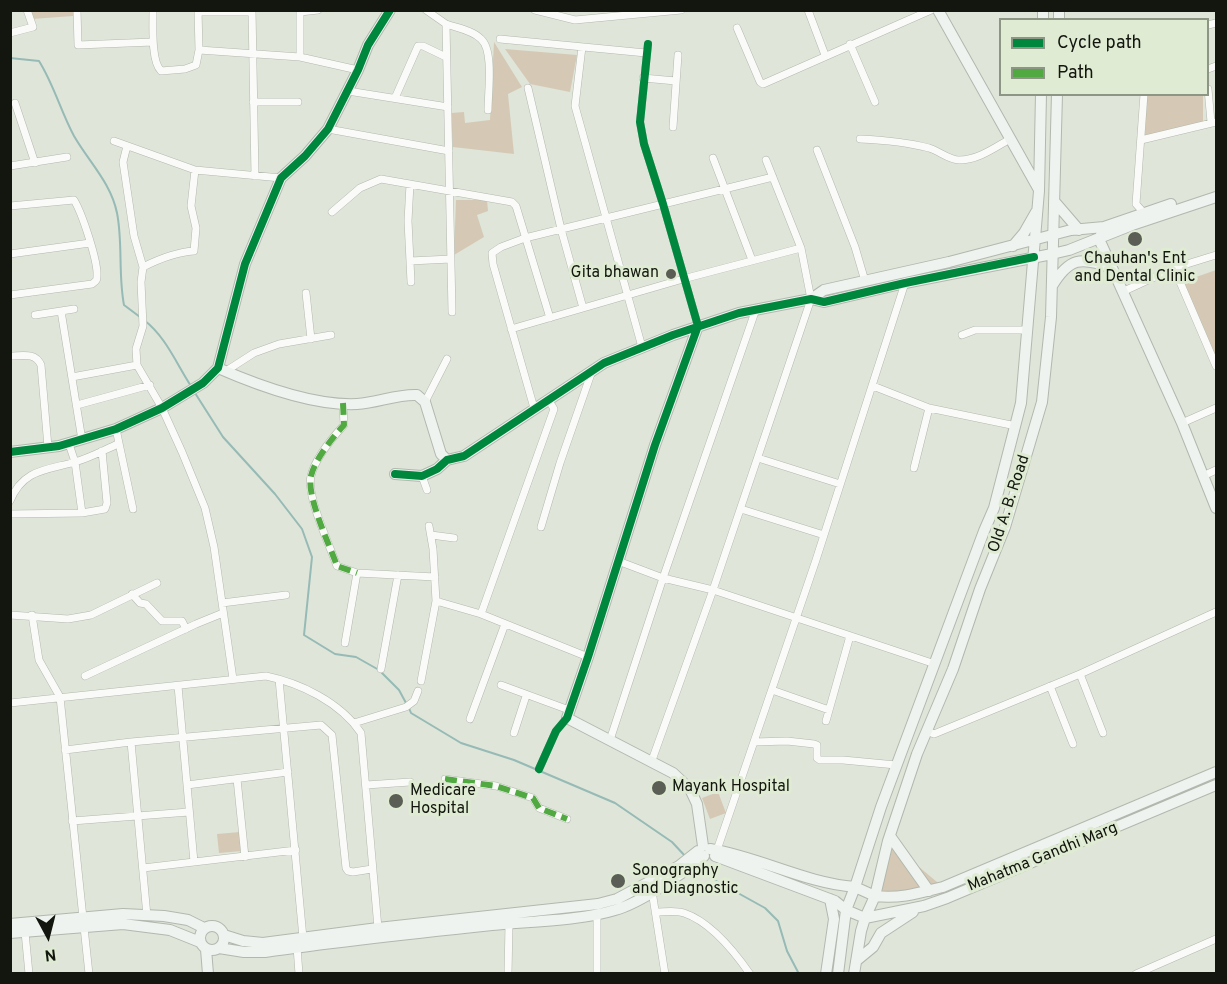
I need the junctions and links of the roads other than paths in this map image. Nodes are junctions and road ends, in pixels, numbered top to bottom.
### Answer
1 (27, 10) edge
2 (77, 10) edge
3 (153, 10) edge
4 (318, 10) edge
5 (390, 10) edge
6 (426, 10) edge
7 (535, 10) edge
8 (681, 10) edge
9 (808, 10) edge
10 (931, 10) edge
11 (938, 10) edge
12 (198, 11) edge
13 (252, 11) edge
14 (300, 11) edge
15 (446, 24) junction
16 (738, 28) dead end
17 (10, 33) edge
18 (500, 39) dead end
19 (153, 42) junction
20 (648, 44) dead end
21 (850, 44) junction
22 (582, 47) junction
23 (199, 50) junction
24 (646, 53) junction
25 (254, 55) junction
26 (678, 55) dead end
27 (825, 55) junction
28 (300, 57) junction
29 (446, 57) junction
30 (358, 70) junction
31 (643, 78) junction
32 (676, 81) junction
33 (528, 88) dead end
34 (348, 91) junction
35 (1209, 94) edge
36 (1041, 96) edge
37 (1057, 96) edge
38 (1144, 96) edge
39 (395, 99) junction
40 (254, 102) junction
41 (298, 102) dead end
42 (875, 102) dead end
43 (15, 104) dead end
44 (448, 107) junction
45 (488, 110) dead end
46 (1214, 122) edge
47 (673, 126) dead end
48 (328, 129) junction
49 (860, 138) dead end
50 (1010, 139) junction
51 (1141, 140) junction
52 (114, 141) dead end
53 (127, 146) junction
54 (817, 150) dead end
55 (449, 151) junction
56 (68, 158) dead end
57 (713, 158) dead end
58 (765, 160) dead end
59 (35, 163) junction
60 (10, 166) edge
61 (195, 170) junction
62 (255, 176) junction
63 (772, 177) junction
64 (282, 178) junction
65 (410, 184) junction
66 (725, 188) junction
67 (1216, 189) edge
68 (450, 190) junction
69 (1040, 191) junction
70 (1216, 197) edge
71 (1054, 201) junction
72 (663, 204) junction
73 (10, 206) edge
74 (1038, 209) junction
75 (332, 212) dead end
76 (1144, 213) junction
77 (605, 218) junction
78 (1137, 223) junction
79 (1104, 227) junction
80 (561, 229) junction
81 (1079, 230) junction
82 (1052, 236) junction
83 (525, 238) junction
84 (1099, 239) junction
85 (1035, 240) junction
86 (90, 243) junction
87 (1013, 246) junction
88 (801, 248) junction
89 (10, 254) edge
90 (1052, 254) junction
91 (1216, 255) edge
92 (1034, 257) junction
93 (451, 259) junction
94 (752, 260) junction
95 (410, 261) junction
96 (143, 267) junction
97 (1111, 267) junction
98 (1174, 268) junction
99 (683, 279) junction
100 (865, 281) junction
101 (411, 282) dead end
102 (905, 283) junction
103 (1052, 286) junction
104 (1122, 292) junction
105 (306, 293) dead end
106 (10, 295) edge
107 (626, 295) junction
108 (811, 299) junction
109 (583, 308) junction
110 (74, 309) dead end
111 (756, 309) junction
112 (61, 311) junction
113 (452, 312) dead end
114 (34, 315) dead end
115 (550, 318) junction
116 (698, 326) junction
117 (511, 329) junction
118 (1027, 330) junction
119 (331, 335) dead end
120 (962, 335) dead end
121 (311, 339) junction
122 (642, 347) junction
123 (10, 356) edge
124 (447, 359) dead end
125 (137, 365) junction
126 (1216, 366) edge
127 (222, 369) junction
128 (592, 371) junction
129 (72, 377) junction
130 (150, 385) junction
131 (873, 386) junction
132 (548, 399) junction
133 (425, 402) junction
134 (343, 404) junction
135 (77, 405) junction
136 (162, 408) junction
137 (534, 408) junction
138 (929, 408) junction
139 (1216, 408) edge
140 (1182, 423) junction
141 (1016, 426) junction
142 (116, 429) junction
143 (82, 440) junction
144 (69, 444) junction
145 (118, 444) junction
146 (48, 447) junction
147 (102, 451) junction
148 (10, 452) edge
149 (758, 458) junction
150 (447, 460) junction
151 (75, 462) junction
152 (914, 468) dead end
153 (1216, 470) edge
154 (395, 474) dead end
155 (422, 476) junction
156 (1203, 476) junction
157 (840, 484) junction
158 (427, 490) dead end
159 (10, 501) edge
160 (1216, 508) edge
161 (133, 509) dead end
162 (741, 509) junction
163 (82, 513) junction
164 (10, 514) edge
165 (429, 526) dead end
166 (541, 527) dead end
167 (431, 535) junction
168 (824, 535) junction
169 (454, 538) dead end
170 (618, 561) junction
171 (357, 573) junction
172 (398, 575) junction
173 (435, 577) junction
174 (663, 578) junction
175 (157, 582) dead end
176 (713, 590) junction
177 (132, 594) junction
178 (286, 595) dead end
179 (436, 601) junction
180 (222, 603) junction
181 (10, 606) edge
182 (1216, 612) edge
183 (14, 614) edge
184 (224, 614) junction
185 (481, 614) junction
186 (32, 615) junction
187 (796, 618) junction
188 (505, 624) junction
189 (186, 628) junction
190 (850, 636) junction
191 (345, 643) dead end
192 (588, 657) junction
193 (935, 664) junction
194 (381, 669) dead end
195 (1080, 674) junction
196 (85, 676) dead end
197 (233, 679) junction
198 (279, 679) junction
199 (421, 681) dead end
200 (178, 686) junction
201 (501, 686) dead end
202 (1050, 686) junction
203 (772, 690) junction
204 (418, 691) dead end
205 (526, 696) junction
206 (60, 697) junction
207 (10, 703) edge
208 (829, 710) junction
209 (568, 714) junction
210 (470, 718) dead end
211 (826, 721) dead end
212 (354, 723) junction
213 (284, 728) junction
214 (927, 731) junction
215 (514, 733) dead end
216 (1102, 733) dead end
217 (183, 737) junction
218 (610, 740) junction
219 (131, 742) junction
220 (754, 742) junction
221 (1073, 744) dead end
222 (65, 750) junction
223 (651, 763) junction
224 (896, 765) junction
225 (539, 769) dead end
226 (288, 772) junction
227 (1216, 772) edge
228 (237, 779) junction
229 (445, 779) dead end
230 (410, 782) dead end
231 (186, 785) junction
232 (366, 785) junction
233 (1216, 785) edge
234 (189, 812) junction
235 (138, 817) junction
236 (567, 819) dead end
237 (72, 821) junction
238 (890, 836) junction
239 (296, 850) junction
240 (704, 853) junction
241 (245, 857) junction
242 (194, 862) junction
243 (143, 867) junction
244 (372, 869) junction
245 (681, 869) junction
246 (860, 870) junction
247 (833, 885) junction
248 (855, 887) junction
249 (652, 891) junction
250 (929, 891) junction
251 (875, 896) junction
252 (830, 899) junction
253 (924, 906) junction
254 (846, 910) junction
255 (656, 912) junction
256 (597, 914) junction
257 (147, 916) junction
258 (865, 918) junction
259 (83, 922) junction
260 (10, 924) edge
261 (509, 924) junction
262 (204, 928) junction
263 (378, 928) junction
264 (25, 932) junction
265 (10, 933) edge
266 (224, 935) junction
267 (1216, 939) edge
268 (300, 942) junction
269 (203, 945) junction
270 (219, 948) junction
271 (856, 961) junction
272 (30, 974) edge
273 (89, 974) edge
274 (208, 974) edge
275 (299, 974) edge
276 (508, 974) edge
277 (597, 974) edge
278 (665, 974) edge
279 (750, 974) edge
280 (826, 974) edge
281 (838, 974) edge
282 (854, 974) edge
283 (1136, 974) edge

1 - 17 street
2 - 19 street
3 - 19 street
4 - 14 street
5 - 30 main road
6 - 15 street
7 - 8 street
9 - 27 street
10 - 21 street
11 - 50 main road
12 - 13 street
12 - 23 street
13 - 25 street
14 - 28 street
15 - 29 street
15 - 45 street
16 - 27 street
18 - 22 street
19 - 23 street
20 - 24 street
21 - 27 street
21 - 42 street
22 - 24 street
22 - 77 street
23 - 25 street
24 - 31 street
25 - 28 street
25 - 40 street
26 - 32 street
28 - 30 street
29 - 39 street
29 - 44 street
30 - 34 main road
31 - 32 street
31 - 72 street
32 - 47 street
33 - 80 street
34 - 39 street
34 - 48 main road
35 - 46 street
36 - 69 main road, Old A. B. Road
37 - 71 main road, Old A. B. Road
38 - 51 street
39 - 44 street
40 - 41 street
40 - 62 street
43 - 59 street
44 - 55 street
46 - 51 street
48 - 55 street
48 - 64 main road
49 - 50 street
50 - 69 main road
51 - 76 street
52 - 53 street
53 - 61 street
53 - 96 street
54 - 100 street
55 - 68 street
56 - 59 street
57 - 66 street
58 - 63 street
59 - 60 street
61 - 62 street
61 - 96 street
62 - 64 street
63 - 66 street
63 - 88 street
64 - 127 main road
65 - 68 street
65 - 75 street
65 - 95 street
66 - 72 street
66 - 94 street
67 - 76 main road
68 - 83 street
68 - 93 street
69 - 74 main road, Old A. B. Road
70 - 78 main road
71 - 81 main road
71 - 82 main road, Old A. B. Road
72 - 77 street
72 - 99 street
73 - 86 street
74 - 85 main road, Old A. B. Road
74 - 87 main road
76 - 78 street
76 - 79 main road
77 - 80 street
77 - 107 street
78 - 84 main road
79 - 81 main road
79 - 84 main road
80 - 83 street
80 - 109 street
81 - 82 main road
82 - 85 main road
82 - 90 main road, Old A. B. Road
83 - 115 street
83 - 117 street
84 - 90 main road
84 - 97 main road
85 - 87 main road
85 - 92 main road, Old A. B. Road
86 - 89 street
86 - 106 street
87 - 100 main road
88 - 94 street
88 - 108 street
90 - 92 main road
90 - 103 main road, Old A. B. Road
91 - 98 street
92 - 102 main road
92 - 118 main road, Old A. B. Road
93 - 95 street
93 - 113 street
94 - 99 street
95 - 101 street
96 - 125 street
97 - 103 main road
97 - 104 main road
98 - 104 street
98 - 126 street
99 - 107 street
99 - 116 street
100 - 108 main road
102 - 108 main road
102 - 131 street
103 - 214 main road, Old A. B. Road
104 - 140 main road
105 - 121 street
107 - 109 street
107 - 122 street
108 - 111 main road
108 - 149 street
109 - 115 street
110 - 112 street
111 - 116 main road
111 - 174 street
112 - 114 street
112 - 129 street
115 - 117 street
116 - 122 main road
116 - 170 main road
117 - 137 street
118 - 120 street
118 - 141 main road, Old A. B. Road
119 - 121 street
121 - 127 street
122 - 128 main road
123 - 146 street
124 - 133 street
125 - 129 street
125 - 130 street
127 - 134 main road
127 - 136 main road
128 - 132 main road
128 - 166 street
129 - 135 street
130 - 135 street
130 - 136 street
131 - 138 street
131 - 157 street
132 - 137 main road
132 - 185 street
133 - 134 main road
133 - 150 main road
134 - 171 street
135 - 143 street
136 - 142 main road
136 - 180 street
137 - 150 main road
138 - 141 street
138 - 152 street
139 - 140 street
140 - 156 main road
141 - 193 main road, Old A. B. Road
142 - 143 main road
142 - 145 street
143 - 144 main road
144 - 146 main road
144 - 151 street
145 - 147 street
145 - 161 street
146 - 148 main road
147 - 151 street
147 - 163 street
149 - 157 street
149 - 162 street
150 - 155 main road
151 - 159 street
151 - 163 street
153 - 156 street
154 - 155 main road
155 - 158 street
156 - 160 main road
157 - 168 street
162 - 168 street
162 - 176 street
163 - 164 street
165 - 167 street
167 - 169 street
167 - 173 street
168 - 187 street
170 - 174 street
170 - 192 main road
171 - 172 street
171 - 191 street
172 - 173 street
172 - 194 street
173 - 179 street
174 - 176 street
174 - 218 street
175 - 177 street
176 - 187 street
176 - 223 street
177 - 186 street
177 - 189 street
178 - 180 street
179 - 185 street
179 - 199 street
180 - 184 street
181 - 183 street
182 - 195 street
183 - 186 street
184 - 189 street
184 - 197 street
185 - 188 street
186 - 206 street
187 - 190 street
187 - 203 street
188 - 192 street
188 - 210 street
189 - 196 street
190 - 193 street
190 - 208 street
192 - 209 main road
193 - 224 main road, Old A. B. Road
195 - 202 street
195 - 216 street
197 - 198 street
197 - 200 street
198 - 212 street
198 - 213 street
200 - 206 street
200 - 217 street
201 - 205 street
202 - 214 street
202 - 221 street
203 - 208 street
203 - 220 street
204 - 212 street
205 - 209 street
205 - 215 street
206 - 207 street
206 - 222 street
208 - 211 street
209 - 218 main road
209 - 225 street
212 - 232 street
213 - 217 street
213 - 226 street
213 - 244 street
214 - 238 main road, Old A. B. Road
217 - 219 street
217 - 231 street
218 - 223 main road
219 - 222 street
219 - 235 street
220 - 224 street
220 - 240 street
222 - 237 street
223 - 240 main road
224 - 246 main road, Old A. B. Road
226 - 228 street
226 - 239 street
227 - 250 main road, Mahatma Gandhi Marg
228 - 231 street
228 - 241 street
229 - 236 street
230 - 232 street
231 - 234 street
232 - 244 street
233 - 253 main road, Mahatma Gandhi Marg
234 - 235 street
234 - 242 street
235 - 237 street
235 - 243 street
237 - 259 street
238 - 250 main road
238 - 251 main road, Old A. B. Road
239 - 241 street
239 - 268 street
240 - 245 main road
240 - 247 main road
240 - 252 main road
241 - 242 street
242 - 243 street
243 - 257 street
244 - 263 street
245 - 249 main road
245 - 263 main road
246 - 247 main road
246 - 248 main road, Old A. B. Road
247 - 248 main road
248 - 251 main road
248 - 254 main road, Old A. B. Road
249 - 255 street
249 - 256 main road
250 - 251 main road, Mahatma Gandhi Marg
251 - 258 main road, Old A. B. Road
252 - 254 main road
252 - 280 main road
253 - 258 main road, Mahatma Gandhi Marg
253 - 271 main road
254 - 258 main road
254 - 281 main road
255 - 278 street
255 - 279 street
256 - 261 main road
256 - 277 street
257 - 259 main road
257 - 262 main road
258 - 271 main road
259 - 260 main road
259 - 264 main road
259 - 269 main road
259 - 273 street
261 - 268 main road
261 - 276 street
262 - 266 main road
262 - 269 main road
263 - 268 main road
264 - 265 main road
264 - 272 street
266 - 268 main road
266 - 270 main road
267 - 283 street
268 - 270 main road
268 - 275 street
269 - 270 main road
269 - 274 main road
271 - 282 main road

